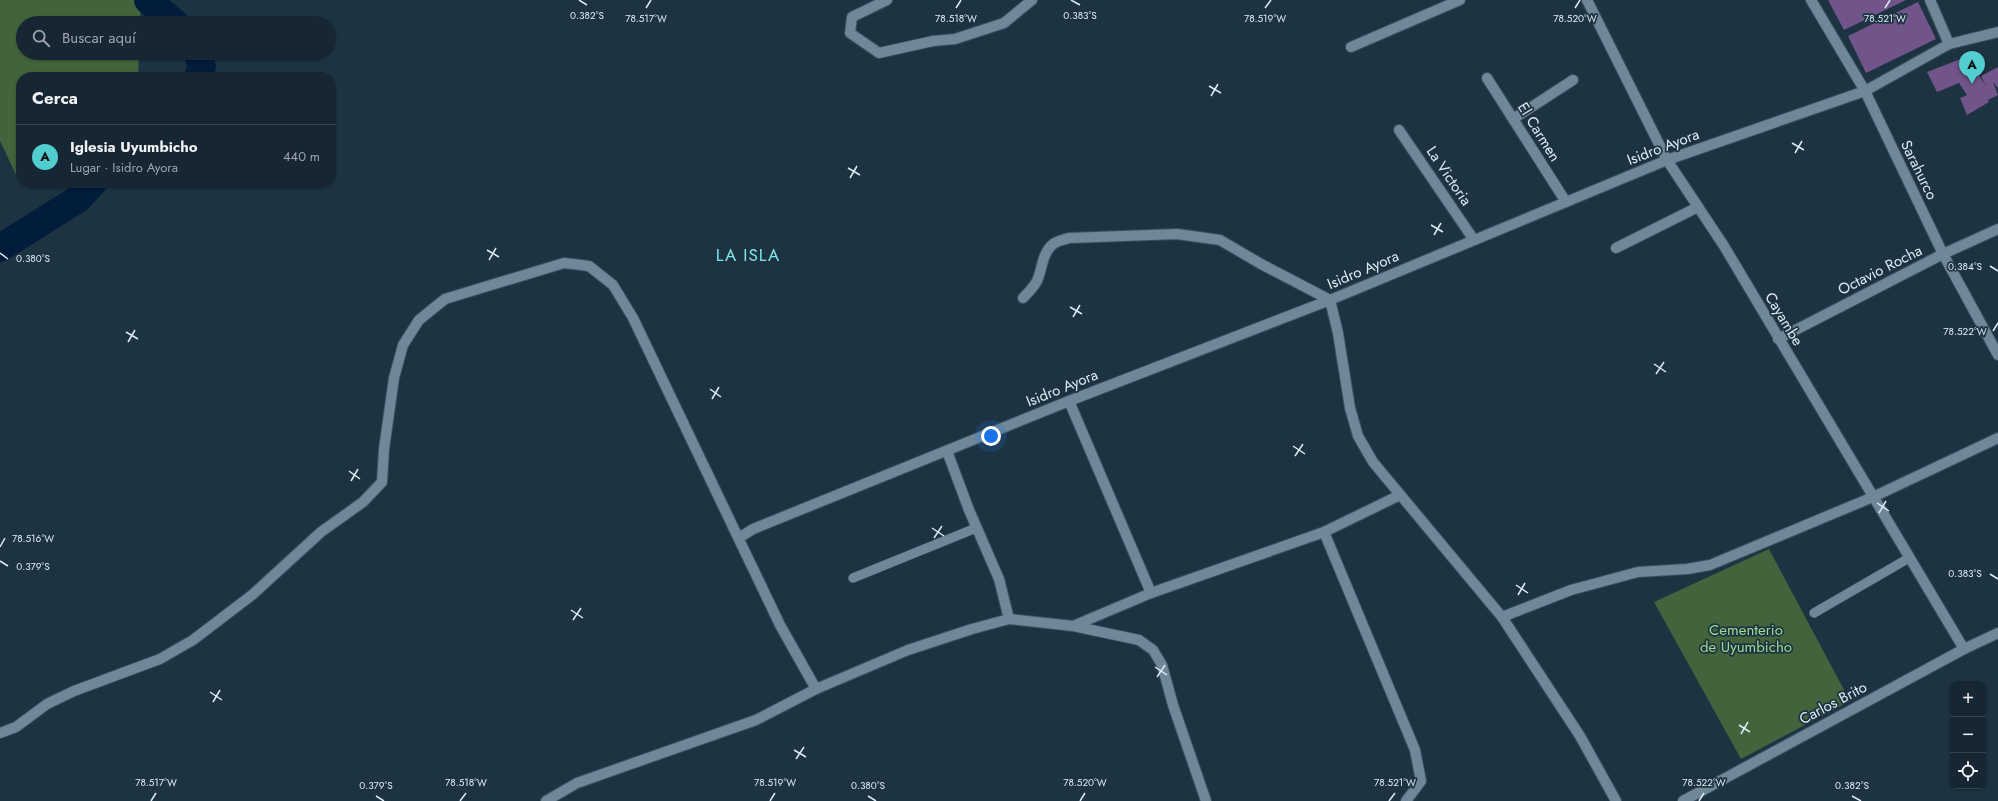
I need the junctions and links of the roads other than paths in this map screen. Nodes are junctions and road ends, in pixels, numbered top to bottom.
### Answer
1 (887, 0) edge
2 (1032, 0) edge
3 (1460, 0) edge
4 (1587, 0) edge
5 (1811, 0) edge
6 (1930, 0) edge
7 (1998, 32) edge
8 (1949, 44) junction
9 (1351, 47) dead end
10 (1487, 78) dead end
11 (1573, 80) dead end
12 (1865, 91) junction
13 (1513, 119) junction
14 (1398, 130) dead end
15 (1667, 160) junction
16 (1566, 202) junction
17 (1698, 207) junction
18 (1998, 229) edge
19 (1474, 240) junction
20 (1616, 248) dead end
21 (1943, 254) junction
22 (1023, 298) dead end
23 (1330, 300) junction
24 (1778, 339) junction
25 (1998, 355) edge
26 (1069, 401) junction
27 (1998, 438) edge
28 (947, 451) junction
29 (1400, 495) junction
30 (1873, 497) junction
31 (976, 528) junction
32 (1324, 532) junction
33 (739, 538) junction
34 (1910, 558) junction
35 (853, 578) dead end
36 (1151, 593) junction
37 (1814, 613) dead end
38 (1502, 617) junction
39 (1009, 619) junction
40 (1073, 626) junction
41 (1998, 633) edge
42 (1964, 649) junction
43 (816, 689) junction
44 (0, 733) edge
45 (546, 801) edge
46 (1206, 801) edge
47 (1406, 801) edge
48 (1616, 801) edge
49 (1683, 801) edge

1 - 2 street
3 - 9 street
4 - 15 street, Cayambe
5 - 12 street, Sarahurco
6 - 8 street
7 - 8 street, Isidro Ayora
8 - 12 street, Isidro Ayora
10 - 13 street, El Carmen
11 - 13 street
12 - 15 street, Isidro Ayora
12 - 21 street, Sarahurco
13 - 16 street, El Carmen
14 - 19 street, La Victoria
15 - 16 street, Isidro Ayora
15 - 17 street, Cayambe
16 - 19 street, Isidro Ayora
17 - 20 street
17 - 24 street, Cayambe
18 - 21 street, Octavio Rocha
19 - 23 street, Isidro Ayora
21 - 24 street, Octavio Rocha
21 - 25 street, Sarahurco
22 - 23 street
23 - 26 street, Isidro Ayora
23 - 29 street
24 - 30 street, Cayambe
26 - 28 street, Isidro Ayora
26 - 36 street
27 - 30 street
28 - 31 street
28 - 33 street, Isidro Ayora
29 - 32 street
29 - 38 street
30 - 34 street, Cayambe
30 - 38 street
31 - 35 lane
31 - 39 street
32 - 36 street
32 - 47 street
33 - 43 street
33 - 44 street
34 - 37 lane
34 - 42 street, Cayambe
36 - 40 street
38 - 48 street
39 - 40 street
39 - 43 street
40 - 46 street
41 - 42 street, Carlos Brito
42 - 49 street, Carlos Brito
43 - 45 street

